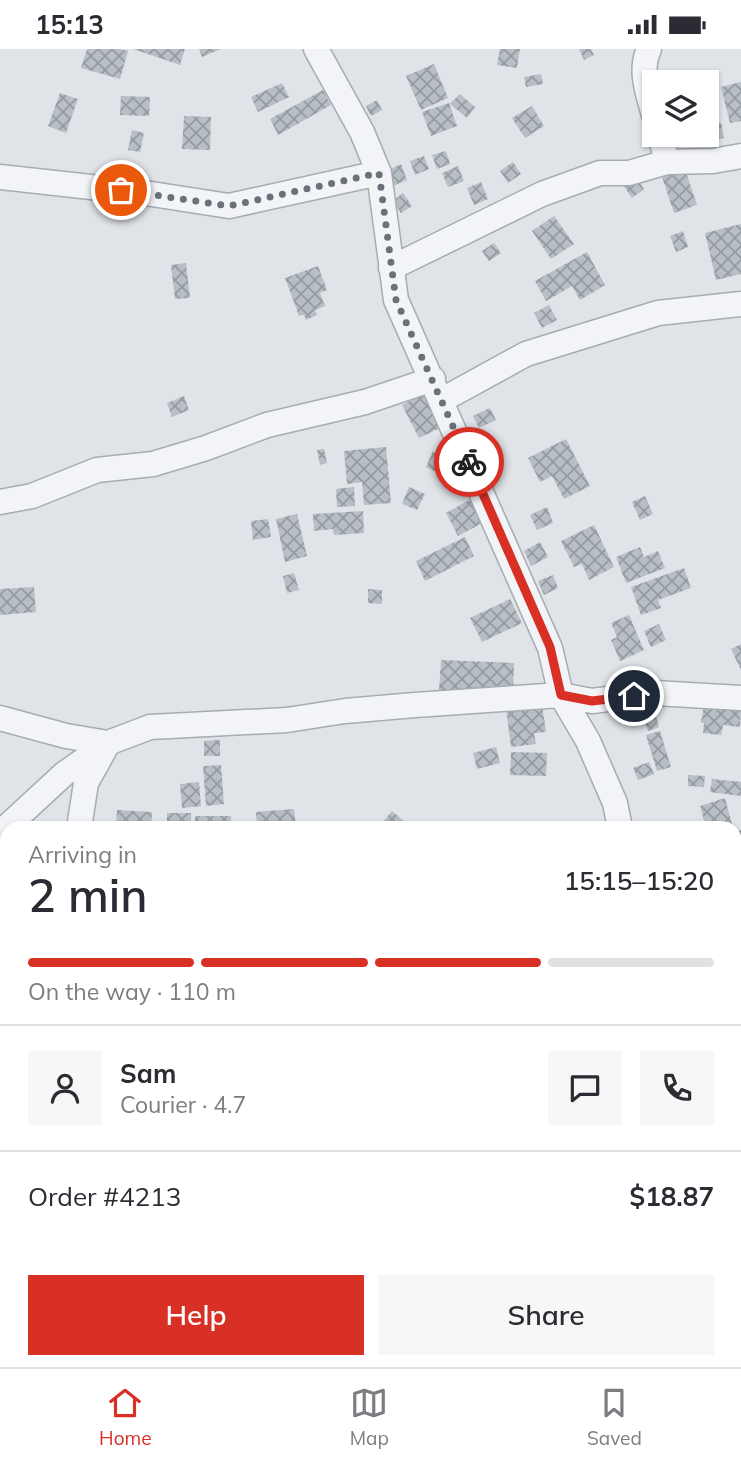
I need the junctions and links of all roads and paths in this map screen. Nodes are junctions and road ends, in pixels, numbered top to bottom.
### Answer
1 (316, 49) edge
2 (649, 49) edge
3 (644, 70) edge
4 (663, 147) edge
5 (741, 156) edge
6 (667, 162) junction
7 (379, 173) junction
8 (0, 177) edge
9 (391, 268) junction
10 (741, 304) edge
11 (438, 390) junction
12 (0, 502) edge
13 (561, 695) junction
14 (741, 698) edge
15 (0, 718) edge
16 (108, 743) junction
17 (13, 821) edge
18 (80, 821) edge
19 (619, 821) edge

1 - 7 street
2 - 3 street
4 - 6 street
5 - 6 street
6 - 9 street
7 - 8 street
7 - 9 street
9 - 11 street
10 - 11 street
11 - 12 street
11 - 13 street
13 - 14 street
13 - 16 street
13 - 19 street
15 - 16 street
16 - 17 street
16 - 18 street

